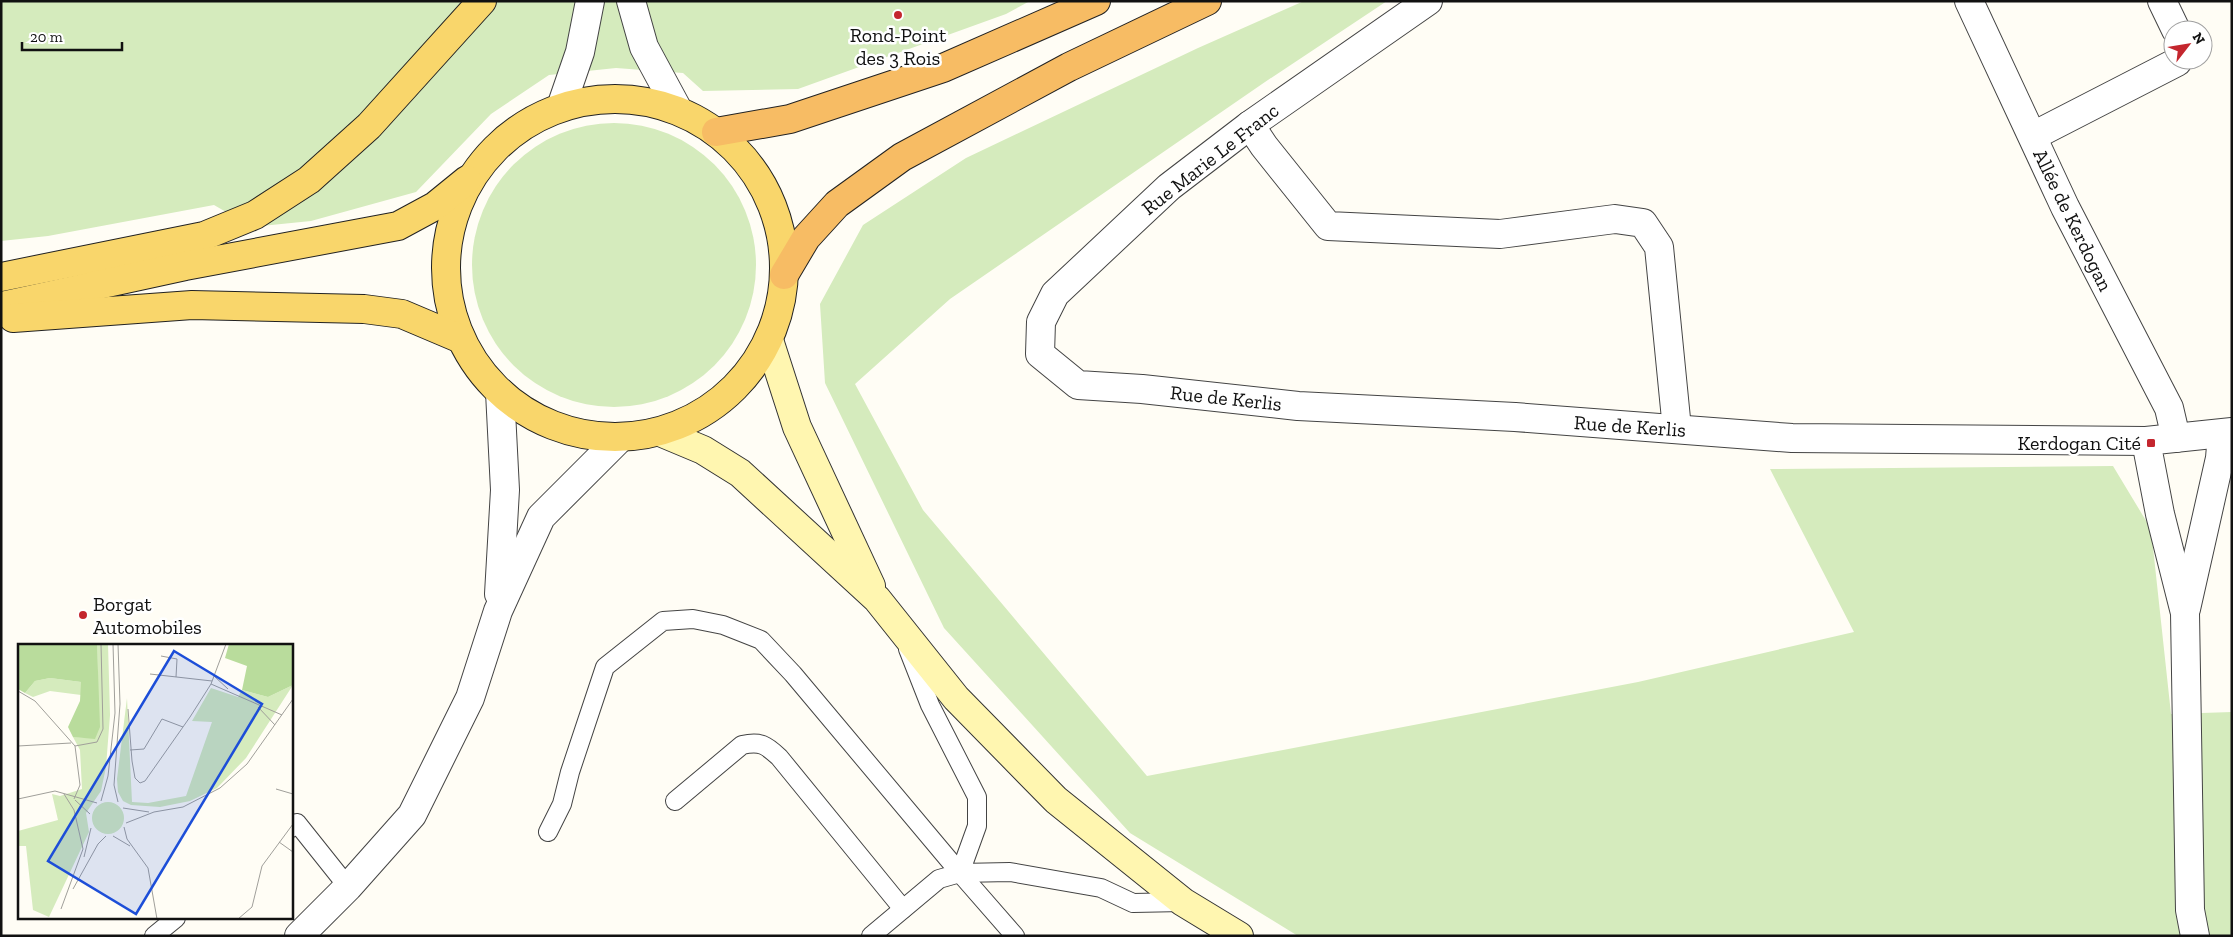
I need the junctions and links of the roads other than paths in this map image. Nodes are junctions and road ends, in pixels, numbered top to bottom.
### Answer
1 (482, 1) edge
2 (590, 1) edge
3 (631, 1) edge
4 (1096, 1) edge
5 (1207, 1) edge
6 (1428, 1) edge
7 (1969, 1) edge
8 (2162, 1) edge
9 (2171, 20) edge
10 (2163, 69) edge
11 (561, 107) junction
12 (678, 110) junction
13 (1250, 125) junction
14 (716, 132) junction
15 (2033, 136) junction
16 (474, 174) junction
17 (784, 275) junction
18 (1, 276) edge
19 (1, 306) edge
20 (1, 319) edge
21 (461, 340) junction
22 (769, 340) junction
23 (1040, 354) joint
24 (500, 392) junction
25 (1677, 429) junction
26 (660, 432) junction
27 (2227, 433) edge
28 (620, 438) junction
29 (2176, 438) junction
30 (2146, 441) junction
31 (877, 599) junction
32 (498, 611) junction
33 (2185, 613) junction
34 (900, 628) junction
35 (675, 801) dead end
36 (292, 827) edge
37 (548, 832) dead end
38 (960, 873) junction
39 (348, 887) junction
40 (1183, 902) junction
41 (903, 909) junction
42 (174, 920) edge
43 (2193, 923) edge
44 (154, 936) edge
45 (299, 936) edge
46 (871, 936) edge
47 (1015, 936) edge
48 (1238, 936) edge
49 (2183, 936) edge

1 - 18 main road
2 - 11 street
3 - 12 street
4 - 14 highway
5 - 17 highway
6 - 13 street, Rue Marie Le Franc
7 - 15 street, Allée de Kerdogan
8 - 9 street
10 - 15 street
11 - 12 main road
11 - 16 main road
12 - 14 main road
13 - 23 street, Rue Marie Le Franc
13 - 25 street
14 - 17 main road
15 - 29 street, Allée de Kerdogan
16 - 19 main road
16 - 21 main road
17 - 22 main road
20 - 21 main road
21 - 24 main road
22 - 26 main road
22 - 31 main road
23 - 25 street, Rue de Kerlis
24 - 28 main road
24 - 32 street
25 - 30 street, Rue de Kerlis
26 - 28 main road
26 - 31 main road
27 - 29 street, Rue de Kerlis
27 - 33 street
28 - 32 street
29 - 30 street, Rue de Kerlis
30 - 33 street
31 - 34 main road
32 - 39 street
33 - 43 street
34 - 38 lane
34 - 40 main road
35 - 41 lane
36 - 39 lane
37 - 38 lane
38 - 40 lane
38 - 41 lane
38 - 47 lane
39 - 45 street
40 - 48 main road
41 - 46 lane
42 - 44 lane
43 - 49 street

